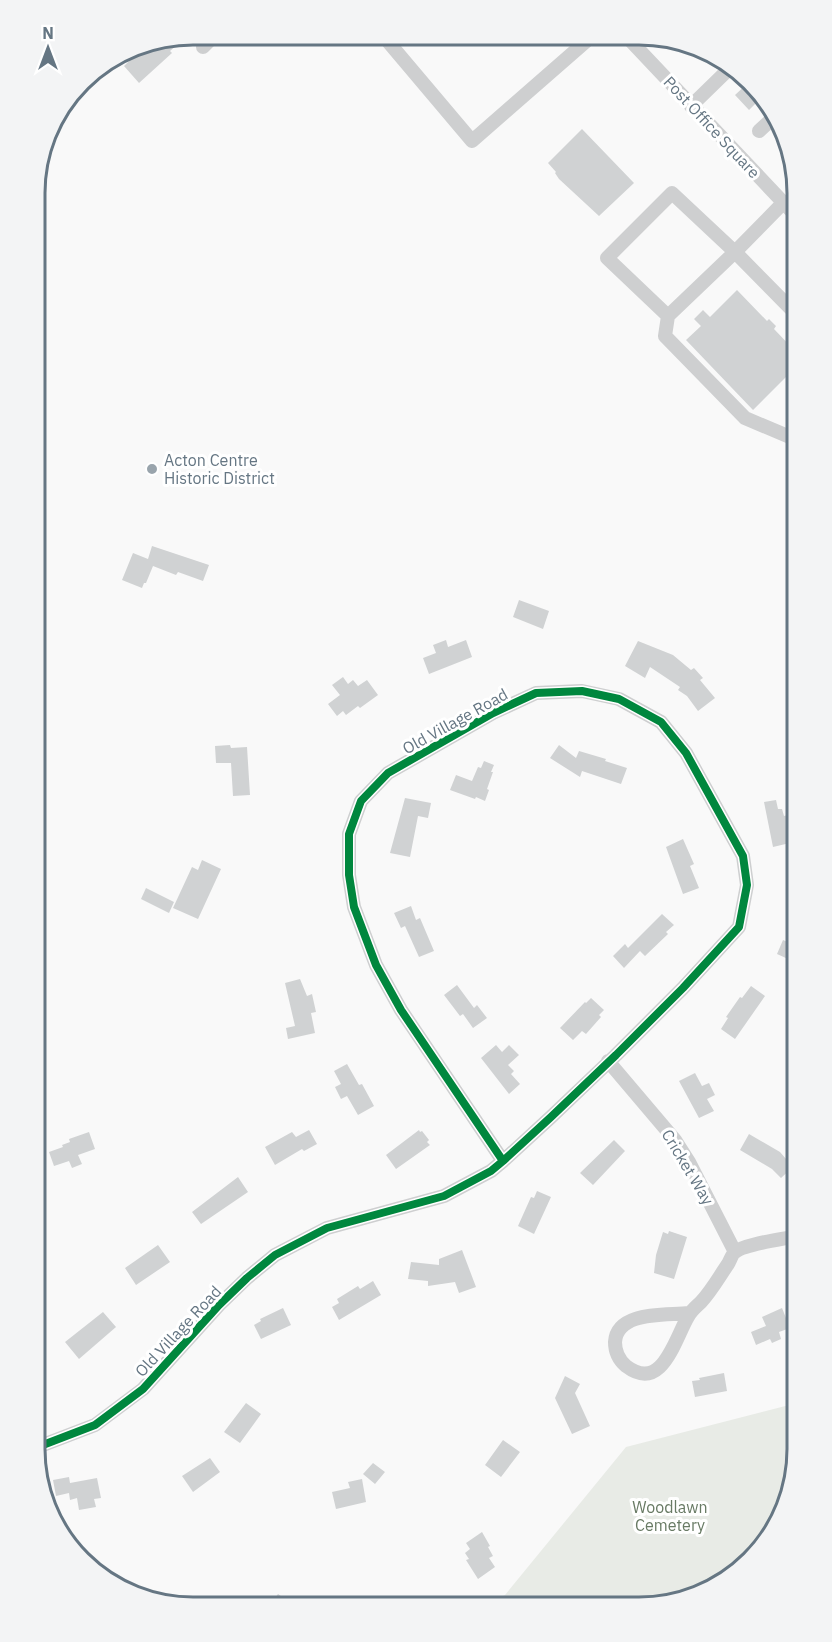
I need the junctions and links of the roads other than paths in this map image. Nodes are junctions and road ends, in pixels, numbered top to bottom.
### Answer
1 (392, 45) edge
2 (582, 45) edge
3 (634, 45) edge
4 (725, 73) edge
5 (691, 106) junction
6 (769, 122) edge
7 (759, 131) dead end
8 (784, 202) junction
9 (787, 205) edge
10 (735, 252) junction
11 (787, 305) edge
12 (668, 316) junction
13 (787, 433) edge
14 (608, 1061) junction
15 (503, 1161) junction
16 (787, 1238) edge
17 (735, 1252) junction
18 (689, 1313) junction
19 (45, 1444) edge

1 - 2 street
3 - 5 street, Post Office Square
4 - 5 street
5 - 8 street, Post Office Square
6 - 7 street
8 - 9 street, Post Office Square
8 - 10 street
10 - 11 street
10 - 12 street
10 - 12 street
12 - 13 street
14 - 15 street, Old Village Road
14 - 15 street, Old Village Road
14 - 17 street, Cricket Way
15 - 19 street, Old Village Road
16 - 17 street
17 - 18 street
18 - 18 street

